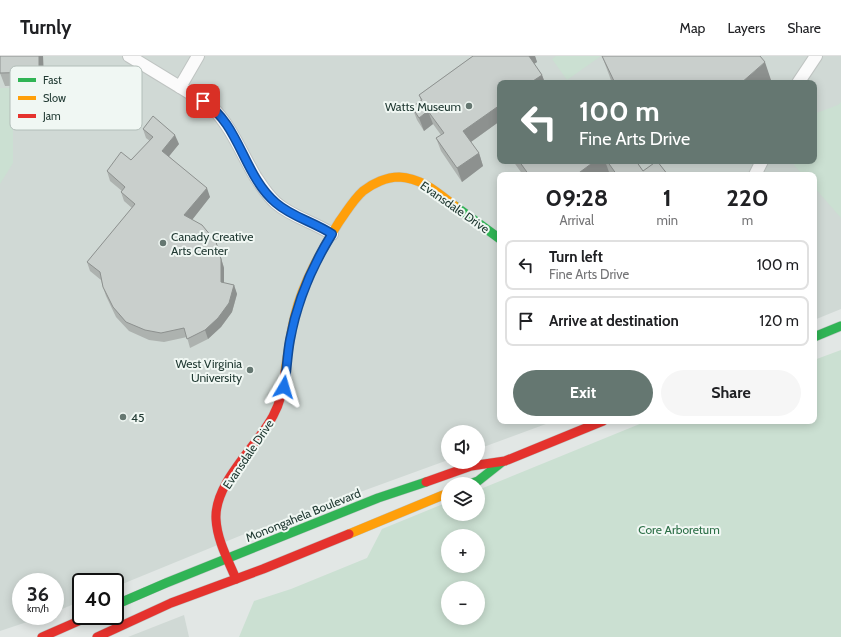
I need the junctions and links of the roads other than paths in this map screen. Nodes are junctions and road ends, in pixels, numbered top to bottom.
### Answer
1 (129, 56) edge
2 (198, 56) edge
3 (816, 56) edge
4 (800, 80) edge
5 (180, 88) junction
6 (332, 234) junction
7 (497, 237) edge
8 (841, 326) edge
9 (817, 336) edge
10 (596, 424) edge
11 (505, 461) junction
12 (483, 477) edge
13 (441, 496) edge
14 (228, 559) junction
15 (236, 579) junction
16 (124, 601) edge
17 (72, 624) edge
18 (42, 637) edge
19 (97, 637) edge

1 - 5 street
2 - 5 street
3 - 4 street
5 - 6 street
6 - 7 main road, Evansdale Drive
6 - 14 main road, Evansdale Drive
8 - 9 main road
10 - 11 main road, Monongahela Boulevard
11 - 12 main road, Monongahela Boulevard
11 - 14 main road, Monongahela Boulevard
13 - 15 main road
14 - 15 main road, Evansdale Drive
14 - 16 main road, Monongahela Boulevard
15 - 19 main road
17 - 18 main road

